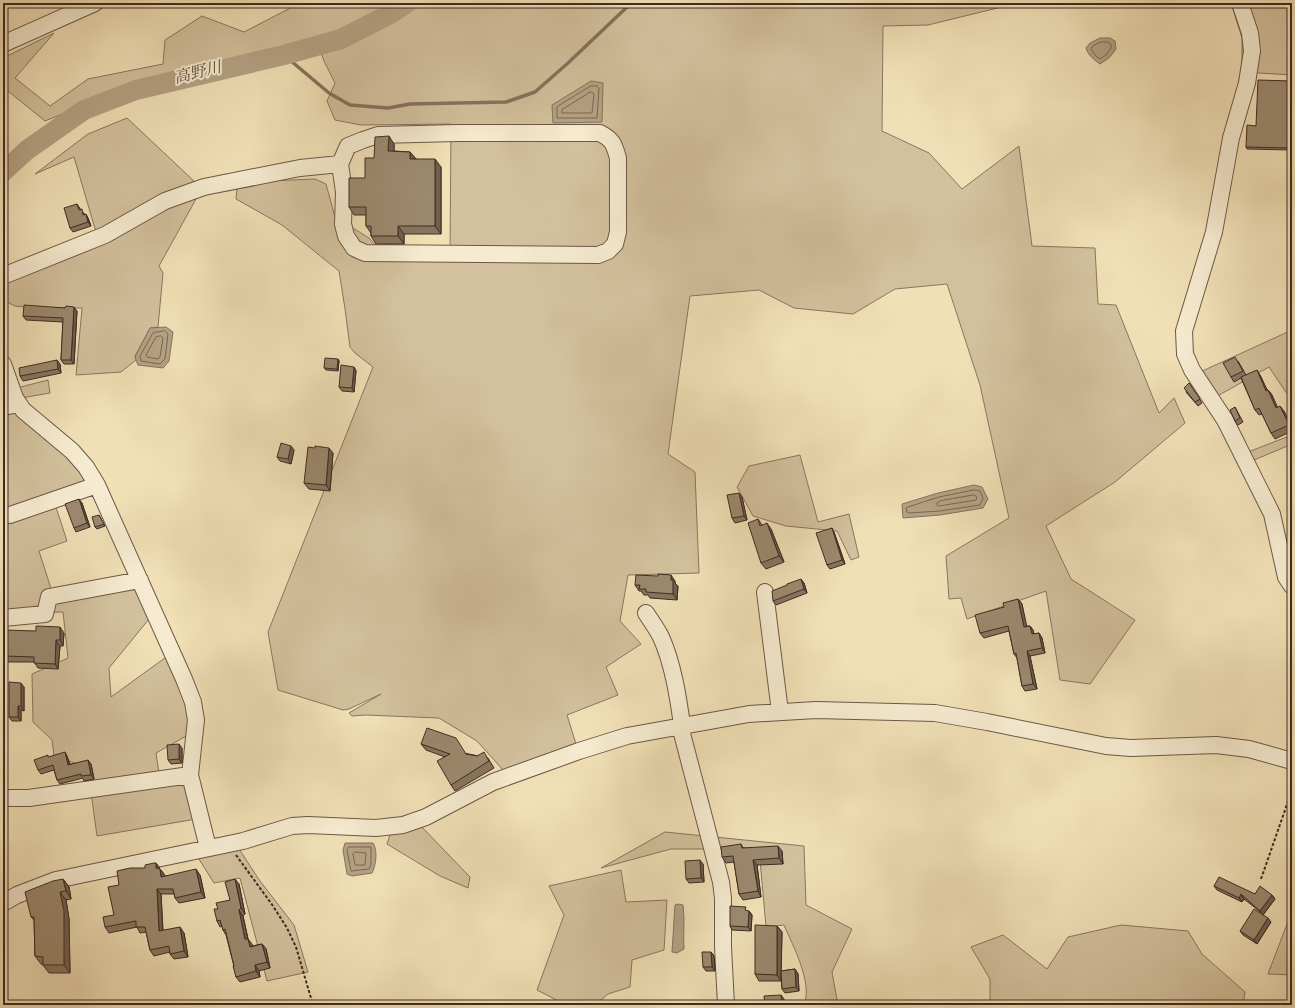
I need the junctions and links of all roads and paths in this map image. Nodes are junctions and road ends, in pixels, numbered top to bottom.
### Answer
1 (95, 3) edge
2 (1240, 3) edge
3 (3, 44) edge
4 (340, 164) junction
5 (3, 276) edge
6 (3, 364) edge
7 (19, 404) junction
8 (3, 407) edge
9 (97, 485) junction
10 (10, 515) dead end
11 (140, 580) junction
12 (1292, 586) edge
13 (765, 592) dead end
14 (646, 614) dead end
15 (3, 618) edge
16 (780, 712) junction
17 (681, 726) junction
18 (1292, 761) edge
19 (190, 775) junction
20 (1292, 790) edge
21 (3, 798) edge
22 (229, 844) junction
23 (208, 848) junction
24 (1261, 879) dead end
25 (3, 903) edge
26 (313, 1005) edge
27 (726, 1005) edge

1 - 3 street
2 - 12 street
4 - 4 street
4 - 5 street
6 - 7 street
7 - 8 street
7 - 9 street
9 - 10 street
9 - 11 street
11 - 15 street
11 - 19 street
13 - 16 street
14 - 17 street
16 - 17 street
16 - 18 street
17 - 22 street
17 - 27 street
19 - 21 street
19 - 23 street
20 - 24 path
22 - 23 street
22 - 26 path
23 - 25 street

